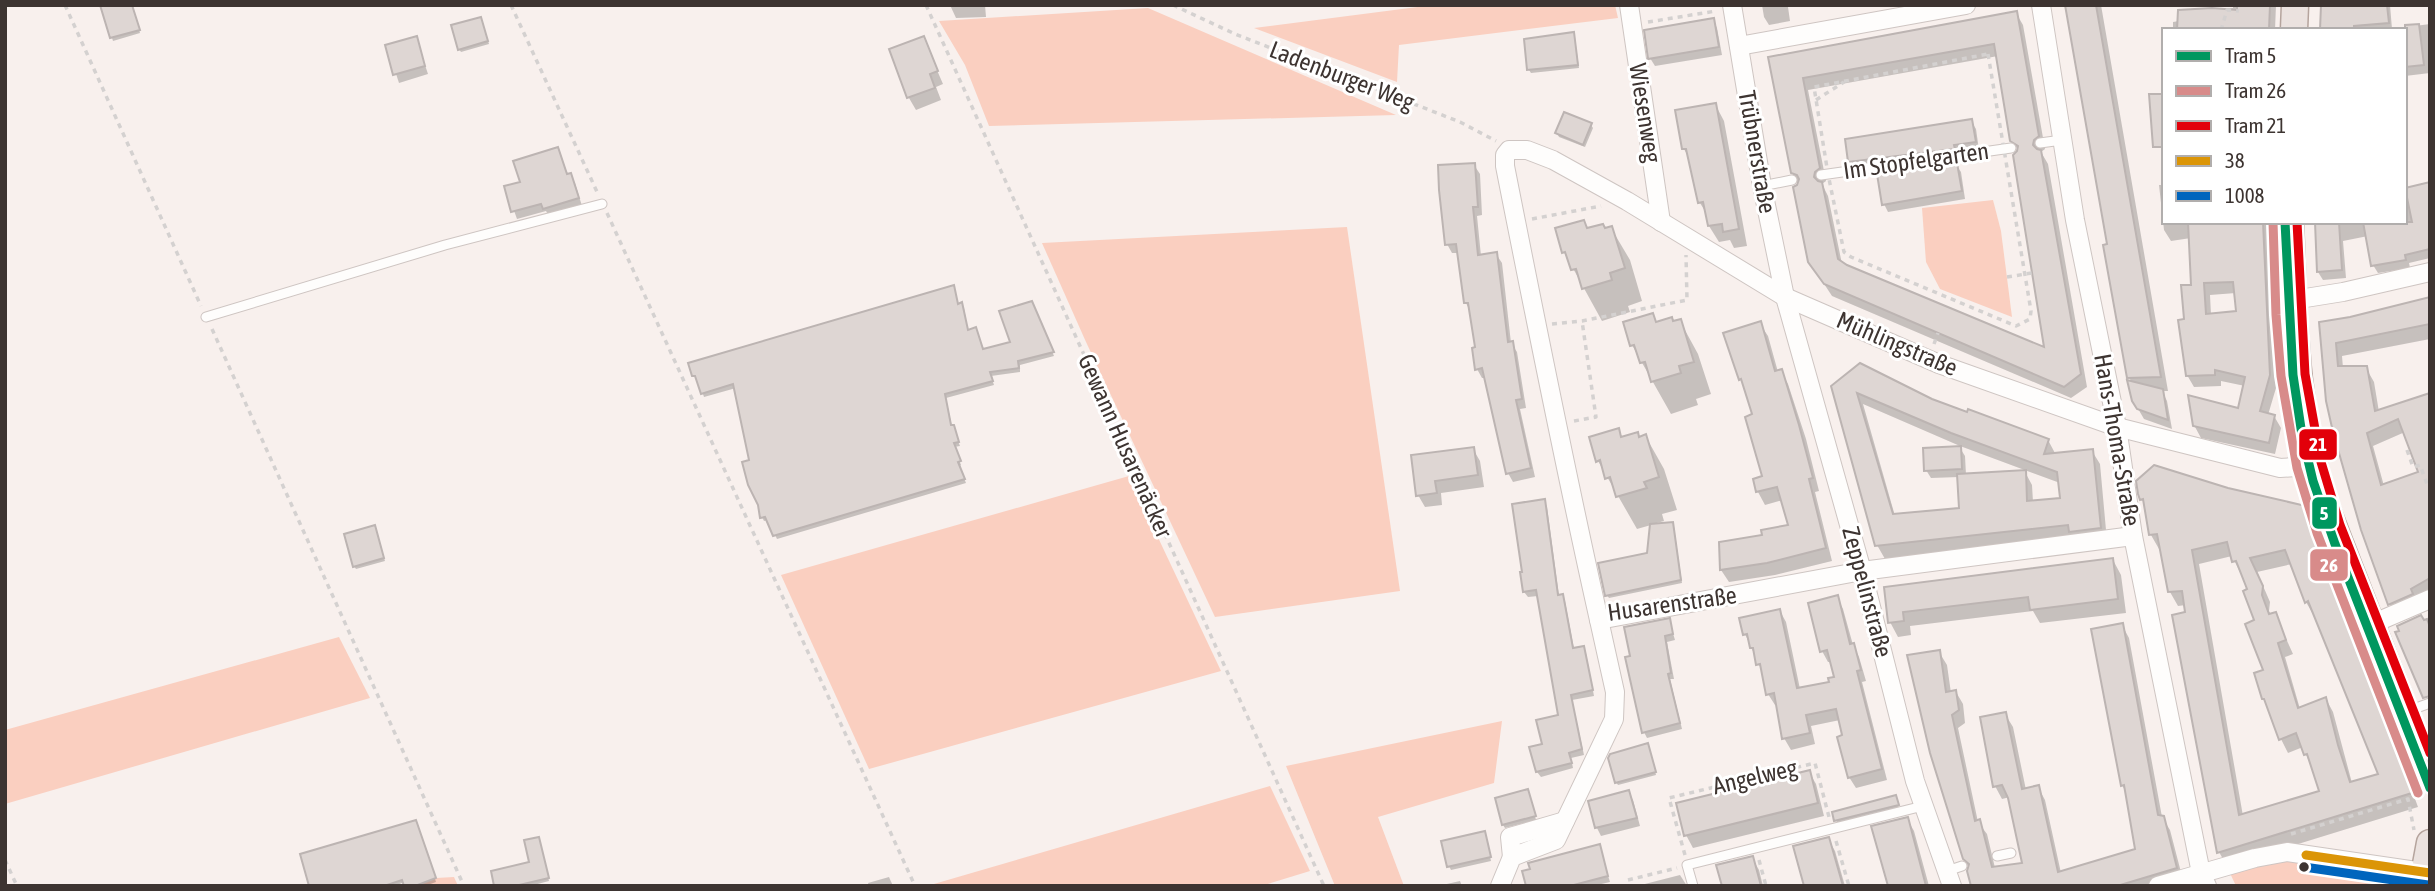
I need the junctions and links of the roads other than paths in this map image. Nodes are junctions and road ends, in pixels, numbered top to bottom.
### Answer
1 (1629, 5) edge
2 (1966, 5) edge
3 (2040, 5) edge
4 (2295, 5) edge
5 (1732, 7) edge
6 (2294, 28) edge
7 (1739, 46) junction
8 (2062, 141) junction
9 (2040, 143) dead end
10 (2008, 148) road end
11 (1509, 150) joint
12 (1824, 174) road end
13 (1792, 180) dead end
14 (1762, 186) junction
15 (603, 204) road end
16 (1661, 222) junction
17 (2290, 224) edge
18 (2430, 272) edge
19 (1785, 297) junction
20 (2293, 300) junction
21 (206, 317) road end
22 (2117, 427) junction
23 (2314, 466) junction
24 (2133, 536) junction
25 (1863, 571) junction
26 (2430, 599) edge
27 (1599, 620) junction
28 (2372, 624) junction
29 (2418, 707) edge
30 (2430, 776) edge
31 (1923, 806) junction
32 (2422, 837) edge
33 (2011, 853) dead end
34 (1997, 856) dead end
35 (1953, 874) edge
36 (2426, 877) edge
37 (2204, 879) edge
38 (1500, 886) edge
39 (1693, 886) edge
40 (2158, 886) edge

1 - 16 street, Wiesenweg
2 - 7 street
3 - 8 street, Hans-Thoma-Straße
4 - 6 main road
5 - 7 street, Trübnerstraße
7 - 14 street, Trübnerstraße
8 - 9 lane
8 - 22 street, Hans-Thoma-Straße
10 - 12 lane, Im Stopfelgarten
11 - 16 street, Mühlingstraße
11 - 27 street, Husarenstraße
13 - 14 lane
14 - 19 street, Trübnerstraße
15 - 21 lane
16 - 19 street, Mühlingstraße
17 - 20 main road
18 - 20 street
19 - 22 street, Mühlingstraße
19 - 25 street, Zeppelinstraße
20 - 23 main road
22 - 23 street, Mühlingstraße
22 - 24 street, Hans-Thoma-Straße
23 - 28 main road
24 - 25 street, Husarenstraße
24 - 37 street, Hans-Thoma-Straße
25 - 27 street, Husarenstraße
25 - 31 street, Zeppelinstraße
26 - 28 street
27 - 38 street
28 - 29 main road
29 - 30 main road
31 - 35 street, Zeppelinstraße
31 - 39 lane
32 - 36 main road
33 - 34 lane
36 - 37 street
37 - 40 street

